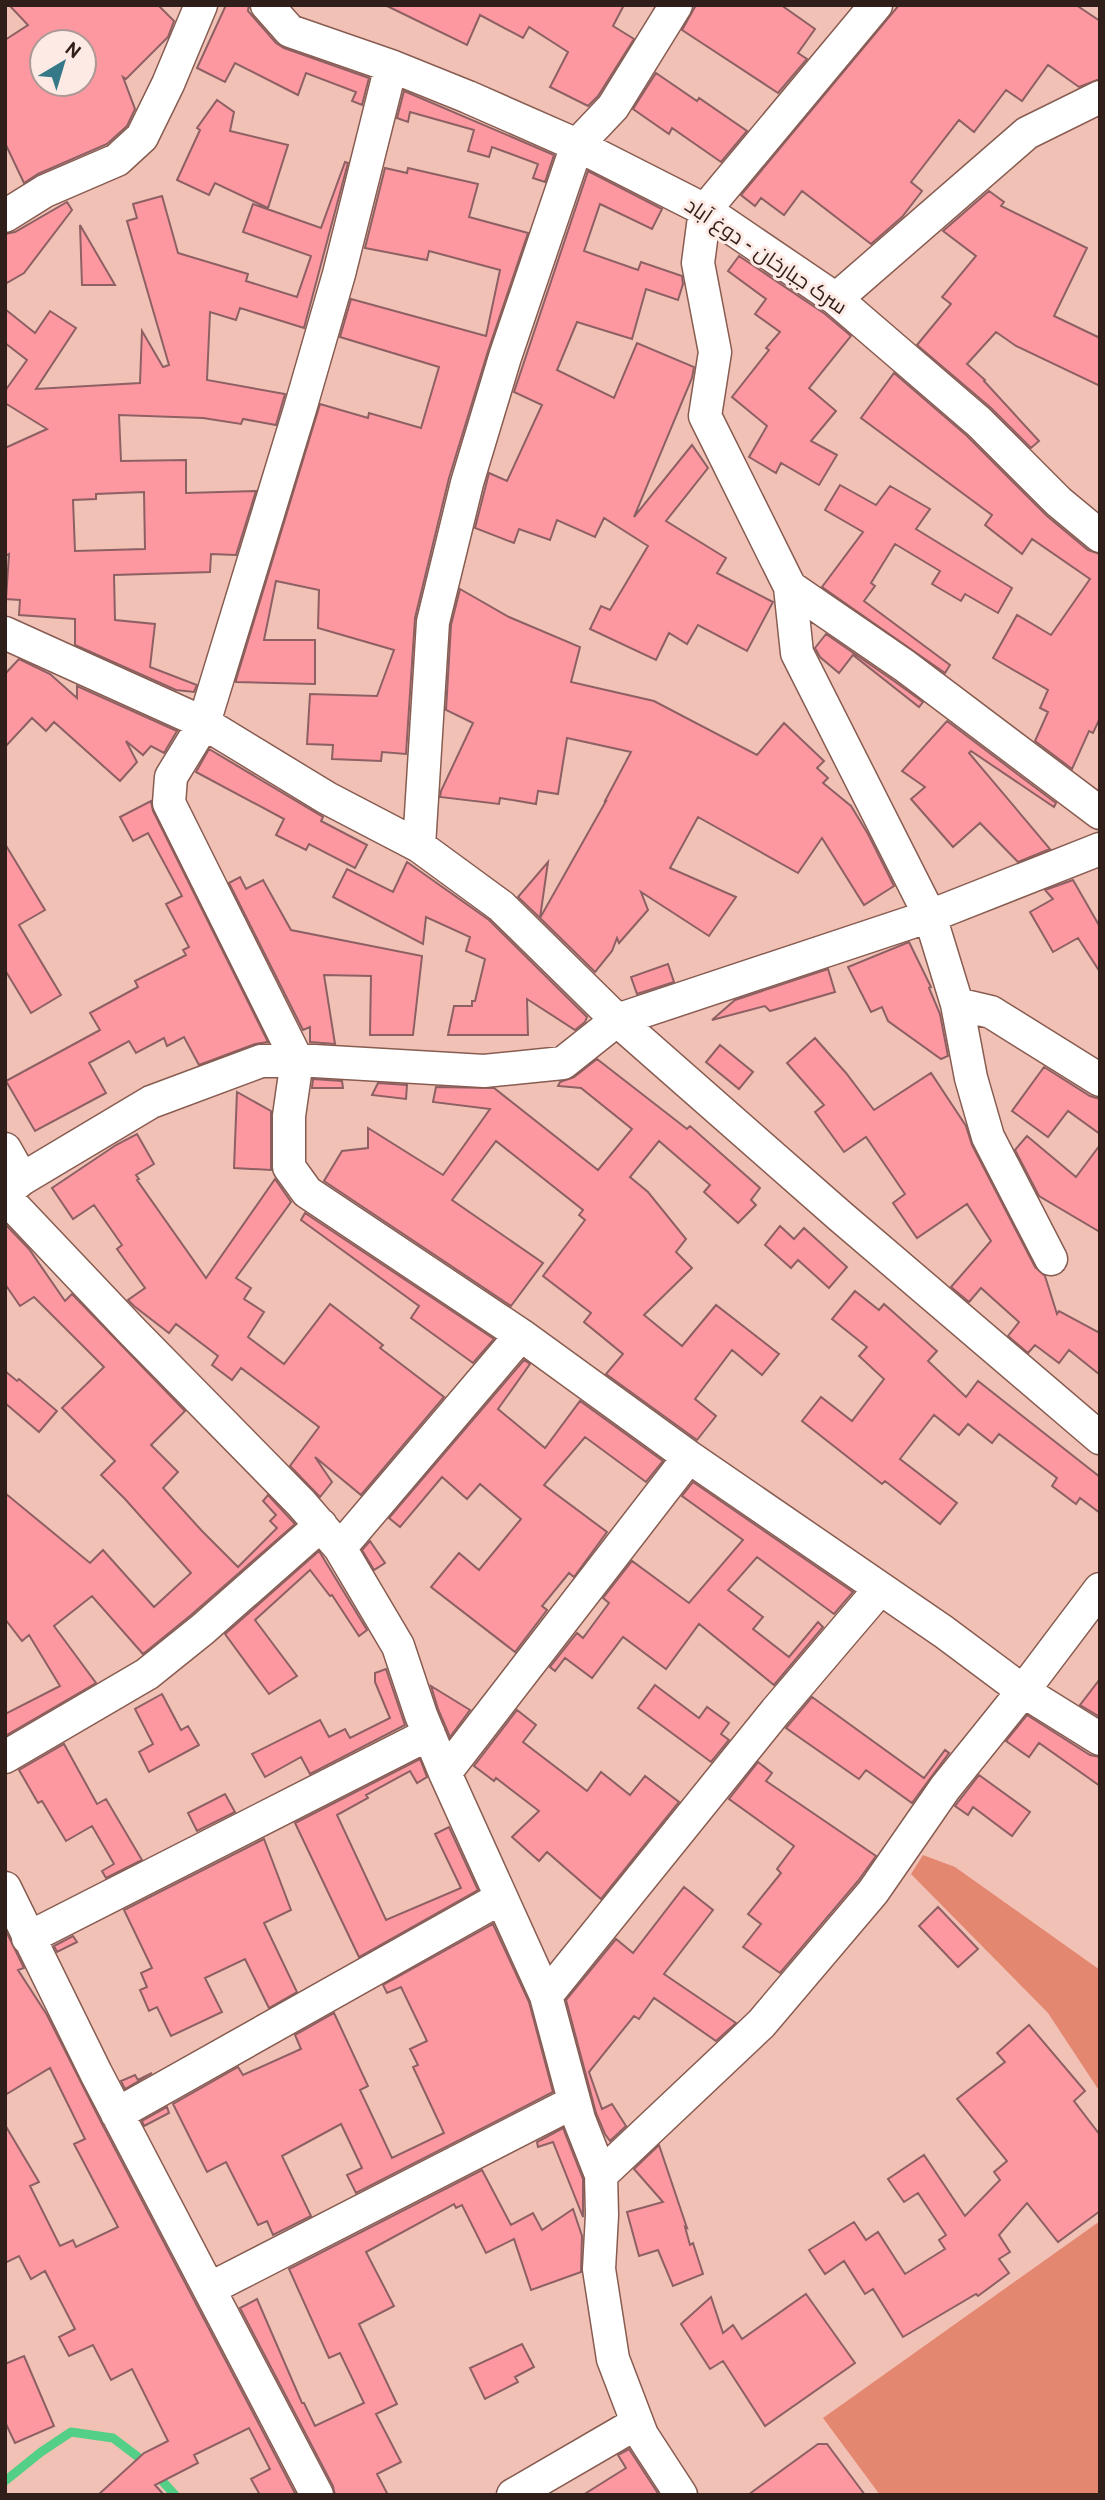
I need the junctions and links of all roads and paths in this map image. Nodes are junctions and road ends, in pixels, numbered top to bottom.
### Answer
1 (201, 5) edge
2 (267, 5) edge
3 (676, 5) edge
4 (876, 5) edge
5 (391, 66) junction
6 (1100, 97) edge
7 (577, 145) junction
8 (705, 210) junction
9 (5, 216) edge
10 (835, 299) junction
11 (1100, 537) edge
12 (790, 587) junction
13 (5, 633) edge
14 (204, 723) junction
15 (1100, 813) edge
16 (419, 845) junction
17 (1100, 849) edge
18 (930, 916) junction
19 (957, 1004) junction
20 (617, 1020) junction
21 (297, 1060) junction
22 (1100, 1080) edge
23 (5, 1149) edge
24 (11, 1190) edge
25 (1051, 1259) dead end
26 (520, 1335) junction
27 (1100, 1438) edge
28 (689, 1457) junction
29 (330, 1537) junction
30 (1100, 1588) edge
31 (880, 1589) junction
32 (1023, 1691) junction
33 (429, 1734) junction
34 (1100, 1740) edge
35 (5, 1757) edge
36 (445, 1773) junction
37 (5, 1888) edge
38 (501, 1898) junction
39 (29, 1938) junction
40 (546, 1996) junction
41 (574, 2102) junction
42 (117, 2114) junction
43 (601, 2175) junction
44 (209, 2289) junction
45 (637, 2423) junction
46 (317, 2495) edge
47 (513, 2495) edge
48 (681, 2495) edge

1 - 9 street
2 - 5 street, سرک جبارخان - دوغ آباد
3 - 7 street
4 - 8 street
5 - 7 street, سرک جبارخان - دوغ آباد
5 - 14 street
6 - 10 street
7 - 8 street, سرک جبارخان - دوغ آباد
7 - 16 street
8 - 10 street, سرک جبارخان - دوغ آباد
8 - 12 street
10 - 11 street, سرک جبارخان - دوغ آباد
12 - 15 street
12 - 18 street
13 - 14 street
14 - 16 street
14 - 21 street
16 - 20 street
17 - 18 street
18 - 19 street
18 - 20 street
19 - 22 street
19 - 25 street
20 - 21 street
20 - 27 street
21 - 24 street
21 - 26 street
23 - 24 street
24 - 29 street
26 - 28 street
26 - 29 street
28 - 31 street
28 - 36 street
29 - 33 street
29 - 35 street
30 - 32 street
31 - 32 street
31 - 40 street
32 - 34 street
32 - 43 street
33 - 36 street
33 - 39 street
36 - 38 street
37 - 39 street
38 - 40 street
38 - 42 street
39 - 42 street
40 - 41 street
41 - 43 street
41 - 44 street
42 - 44 street
43 - 45 street
44 - 46 street
45 - 47 street
45 - 48 street

